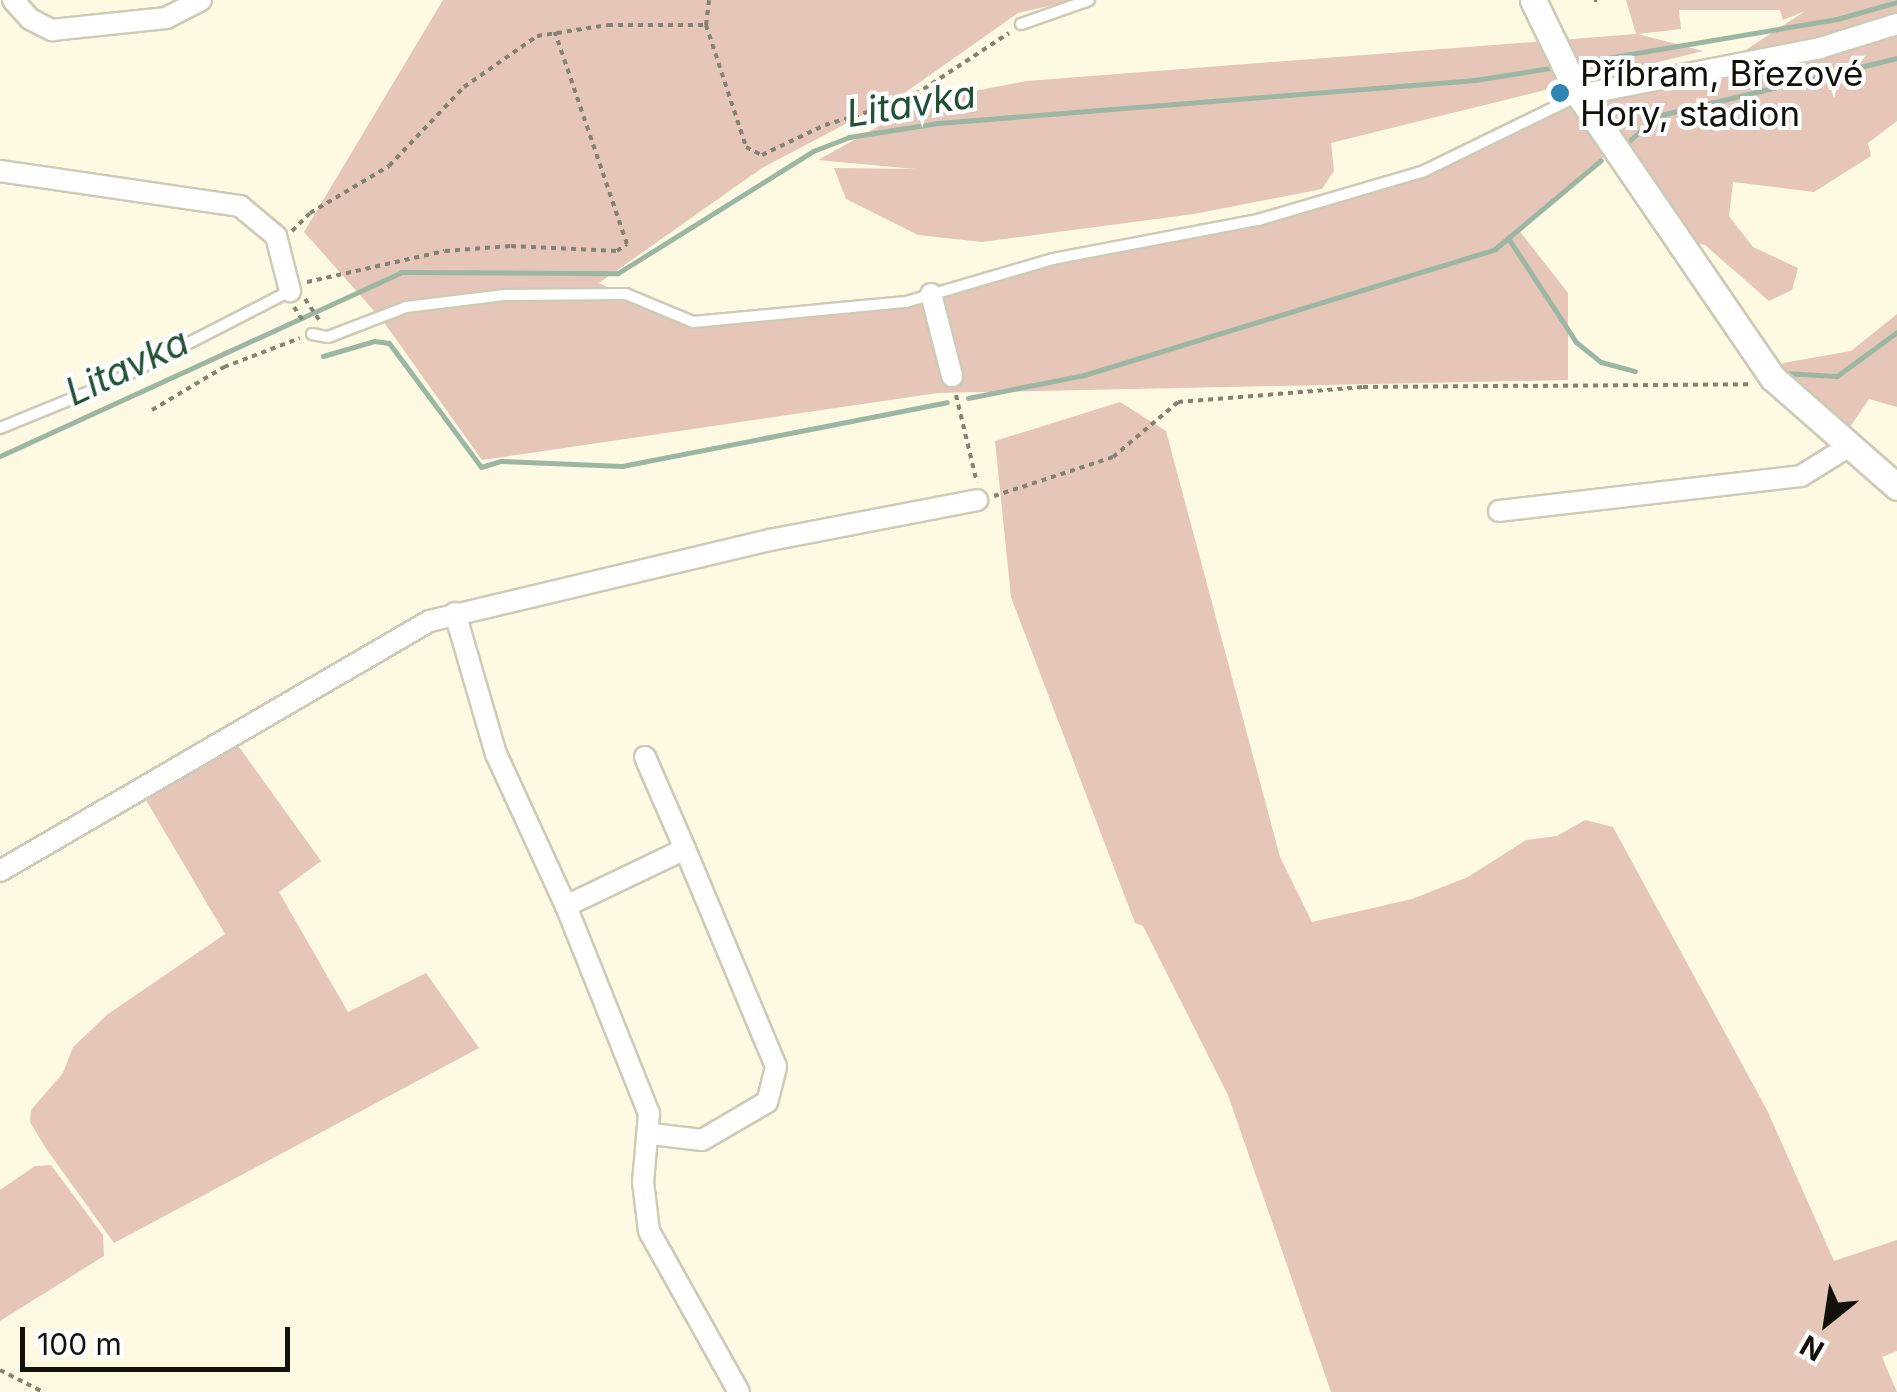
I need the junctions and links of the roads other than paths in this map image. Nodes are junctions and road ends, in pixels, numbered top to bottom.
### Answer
1 (14, 0) edge
2 (201, 0) edge
3 (1089, 0) edge
4 (1533, 0) edge
5 (1021, 24) road end
6 (1897, 24) edge
7 (1574, 88) junction
8 (0, 171) edge
9 (289, 291) joint
10 (931, 294) junction
11 (312, 334) road end
12 (952, 376) dead end
13 (0, 428) edge
14 (1846, 448) junction
15 (1897, 487) edge
16 (977, 500) road end
17 (1499, 511) dead end
18 (455, 613) junction
19 (645, 756) dead end
20 (685, 850) junction
21 (0, 871) edge
22 (566, 906) junction
23 (651, 1134) junction
24 (739, 1392) edge

1 - 2 street
3 - 5 lane
4 - 7 street
6 - 7 street
7 - 10 lane
7 - 14 street
8 - 9 street
9 - 13 lane
10 - 11 lane
10 - 12 street
14 - 15 street
14 - 17 street
16 - 18 street
18 - 21 street
18 - 22 street
19 - 20 street
20 - 22 street
20 - 23 street
22 - 23 street
23 - 24 street

